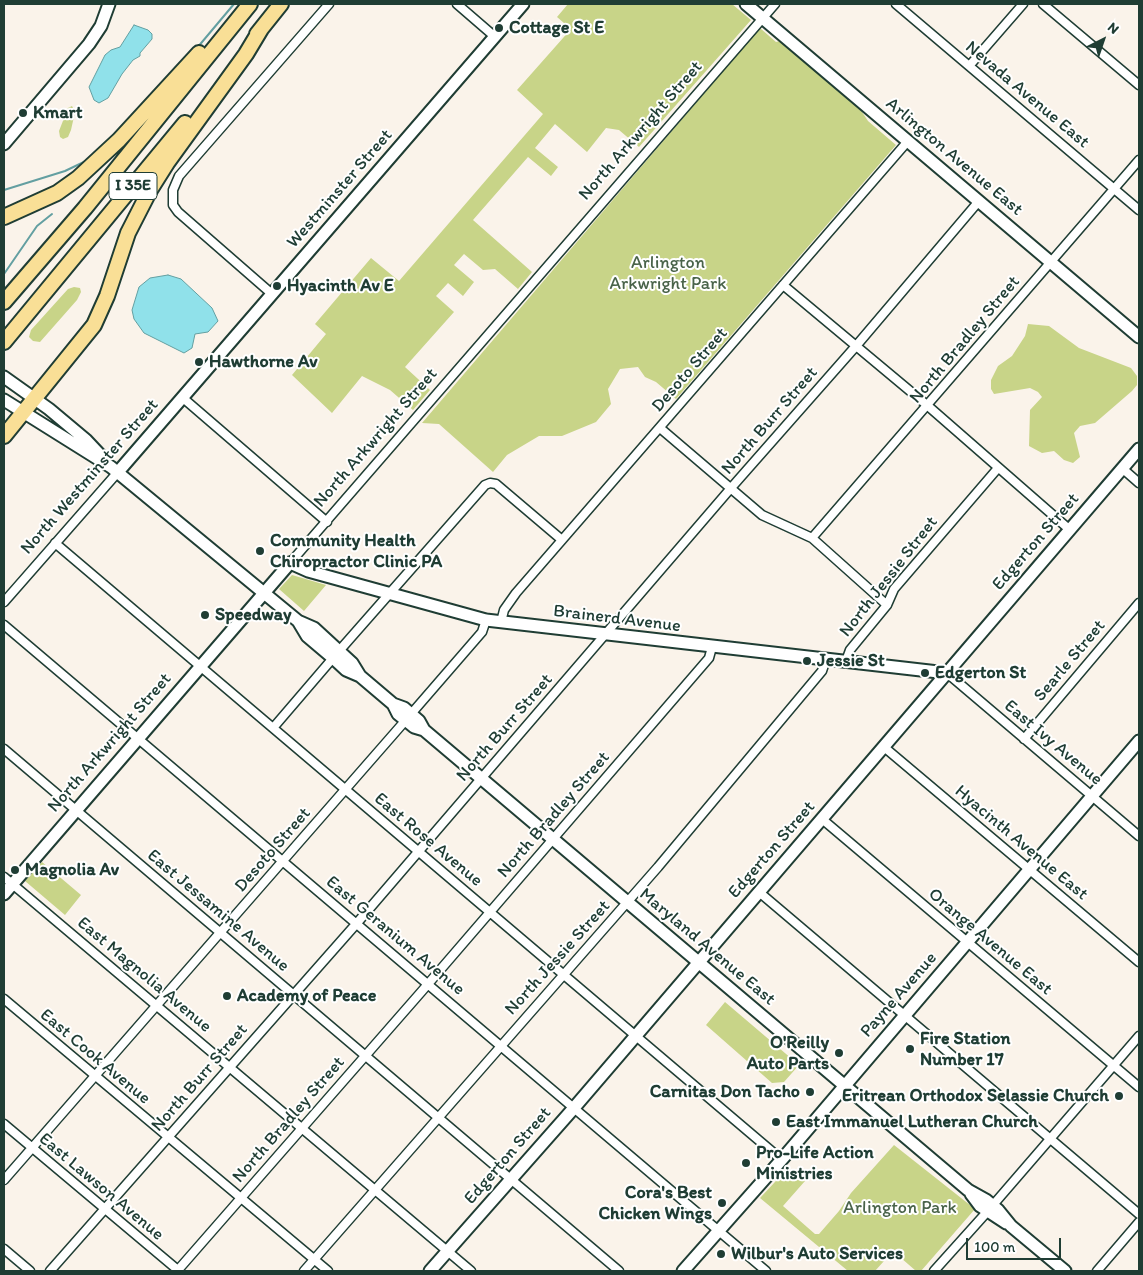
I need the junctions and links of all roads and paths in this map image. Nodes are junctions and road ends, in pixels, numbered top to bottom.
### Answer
1 (109, 4) edge
2 (281, 4) edge
3 (329, 4) edge
4 (457, 4) edge
5 (523, 4) edge
6 (746, 4) edge
7 (775, 4) edge
8 (896, 4) edge
9 (1023, 4) edge
10 (1043, 4) edge
11 (246, 9) edge
12 (763, 18) junction
13 (261, 29) junction
14 (494, 36) junction
15 (970, 65) junction
16 (1139, 85) edge
17 (908, 141) junction
18 (4, 144) edge
19 (1139, 160) edge
20 (1114, 188) junction
21 (979, 201) junction
22 (1139, 210) edge
23 (4, 217) edge
24 (1050, 262) junction
25 (783, 285) junction
26 (272, 294) junction
27 (4, 302) edge
28 (1139, 336) edge
29 (4, 342) edge
30 (856, 346) junction
31 (4, 377) edge
32 (34, 397) junction
33 (183, 398) junction
34 (4, 400) edge
35 (928, 406) junction
36 (22, 412) junction
37 (660, 428) junction
38 (4, 436) edge
39 (1139, 449) edge
40 (108, 464) junction
41 (998, 468) junction
42 (1122, 469) junction
43 (118, 472) junction
44 (1139, 483) edge
45 (731, 488) junction
46 (327, 522) junction
47 (1070, 530) junction
48 (812, 538) junction
49 (562, 540) junction
50 (55, 543) junction
51 (290, 564) junction
52 (264, 593) junction
53 (388, 594) junction
54 (4, 602) edge
55 (1139, 603) edge
56 (887, 605) junction
57 (486, 620) junction
58 (502, 622) junction
59 (4, 625) edge
60 (606, 636) junction
61 (712, 647) junction
62 (336, 655) junction
63 (826, 659) junction
64 (846, 661) junction
65 (200, 666) junction
66 (947, 673) junction
67 (408, 717) junction
68 (273, 728) junction
69 (138, 738) junction
70 (1024, 739) junction
71 (1139, 741) edge
72 (884, 746) junction
73 (4, 749) edge
74 (481, 778) junction
75 (346, 790) junction
76 (1092, 796) junction
77 (76, 810) junction
78 (822, 819) junction
79 (1139, 836) edge
80 (553, 839) junction
81 (418, 851) junction
82 (283, 861) junction
83 (1029, 870) junction
84 (8, 880) edge
85 (759, 892) junction
86 (4, 894) edge
87 (627, 903) junction
88 (490, 913) junction
89 (357, 924) junction
90 (221, 934) junction
91 (967, 943) junction
92 (1139, 962) edge
93 (698, 963) junction
94 (563, 974) junction
95 (428, 984) junction
96 (292, 994) junction
97 (4, 999) edge
98 (158, 1006) junction
99 (905, 1016) junction
100 (635, 1035) junction
101 (1139, 1036) edge
102 (500, 1046) junction
103 (364, 1056) junction
104 (1113, 1065) junction
105 (230, 1067) junction
106 (94, 1076) junction
107 (844, 1086) junction
108 (1139, 1088) edge
109 (573, 1108) junction
110 (439, 1118) junction
111 (4, 1124) edge
112 (302, 1128) junction
113 (168, 1138) junction
114 (1050, 1138) junction
115 (32, 1148) junction
116 (782, 1160) junction
117 (511, 1179) junction
118 (4, 1180) edge
119 (375, 1190) junction
120 (240, 1198) junction
121 (990, 1208) junction
122 (104, 1209) junction
123 (1139, 1214) edge
124 (1139, 1222) edge
125 (718, 1231) junction
126 (4, 1249) edge
127 (448, 1251) junction
128 (314, 1260) junction
129 (30, 1271) edge
130 (50, 1271) edge
131 (178, 1271) edge
132 (304, 1271) edge
133 (328, 1271) edge
134 (430, 1271) edge
135 (471, 1271) edge
136 (619, 1271) edge
137 (683, 1271) edge
138 (766, 1271) edge
139 (934, 1271) edge
140 (1065, 1271) edge
141 (1097, 1271) edge

1 - 18 street
2 - 13 highway, I 35E
3 - 26 street
4 - 14 street
5 - 14 street, Westminster Street
6 - 12 street, Arlington Avenue East
7 - 12 street, North Arkwright Street
8 - 15 street, Nevada Avenue East
9 - 15 street
10 - 16 street
11 - 23 highway
11 - 27 highway, I 35E
12 - 17 street, Arlington Avenue East
12 - 46 street, North Arkwright Street
13 - 29 highway, I 35E
13 - 32 highway
14 - 26 street, Westminster Street
15 - 20 street, Nevada Avenue East
17 - 21 street, Arlington Avenue East
17 - 25 street, Desoto Street
19 - 20 street, North Bradley Street
20 - 22 street, Nevada Avenue East
20 - 24 street, North Bradley Street
21 - 24 street, Arlington Avenue East
21 - 30 street, North Burr Street
24 - 28 street, Arlington Avenue East
24 - 35 street, North Bradley Street
25 - 30 street
25 - 37 street, Desoto Street
26 - 33 street, Westminster Street
30 - 35 street
30 - 45 street, North Burr Street
31 - 32 street
32 - 36 highway
32 - 40 street
33 - 43 street, North Westminster Street
33 - 46 street
34 - 36 street
35 - 41 street
35 - 48 street, North Bradley Street
36 - 38 highway
36 - 40 street
37 - 45 street
37 - 49 street, Desoto Street
39 - 42 street, Edgerton Street
40 - 43 street, Maryland Avenue East
41 - 47 street
41 - 56 street, North Jessie Street
42 - 44 street
42 - 47 street, Edgerton Street
43 - 50 street, North Westminster Street
43 - 52 street, Maryland Avenue East
45 - 48 street
45 - 60 street, North Burr Street
46 - 51 street, North Arkwright Street
47 - 66 street, Edgerton Street
48 - 56 street
49 - 53 street
49 - 58 street, Desoto Street
50 - 54 street, North Westminster Street
50 - 65 street, East Rose Avenue
51 - 52 street, North Arkwright Street
51 - 53 street, Brainerd Avenue
52 - 62 street, Maryland Avenue East
52 - 65 street, North Arkwright Street
53 - 57 street, Brainerd Avenue
53 - 62 street
55 - 70 street, Searle Street
56 - 64 street, North Jessie Street
57 - 58 street, Brainerd Avenue
57 - 67 street, Desoto Street
58 - 60 street, Brainerd Avenue
59 - 69 street, East Geranium Avenue
60 - 61 street, Brainerd Avenue
60 - 74 street, North Burr Street
61 - 63 street, Brainerd Avenue
61 - 80 street, North Bradley Street
62 - 67 street, Maryland Avenue East
62 - 68 street
63 - 64 street, Brainerd Avenue
63 - 87 street, North Jessie Street
64 - 66 street, Brainerd Avenue
65 - 68 street, East Rose Avenue
65 - 69 street, North Arkwright Street
66 - 70 street, East Ivy Avenue
66 - 72 street, Edgerton Street
67 - 74 street, Maryland Avenue East
67 - 75 street, Desoto Street
68 - 75 street, East Rose Avenue
69 - 77 street, North Arkwright Street
69 - 82 street, East Geranium Avenue
70 - 76 street, East Ivy Avenue
71 - 76 street, Payne Avenue
72 - 78 street, Edgerton Street
72 - 83 street, Hyacinth Avenue East
73 - 77 street, East Jessamine Avenue
74 - 80 street, Maryland Avenue East
74 - 81 street, North Burr Street
75 - 81 street, East Rose Avenue
75 - 82 street, Desoto Street
76 - 79 street, East Ivy Avenue
76 - 83 street, Payne Avenue
77 - 84 street, North Arkwright Street
77 - 90 street, East Jessamine Avenue
78 - 85 street, Edgerton Street
78 - 91 street, Orange Avenue East
80 - 87 street, Maryland Avenue East
80 - 88 street, North Bradley Street
81 - 88 street, East Rose Avenue
81 - 89 street, North Burr Street
82 - 89 street, East Geranium Avenue
82 - 90 street, Desoto Street
83 - 91 street, Payne Avenue
83 - 92 street, Hyacinth Avenue East
84 - 86 street, North Arkwright Street
84 - 98 street, East Magnolia Avenue
85 - 93 street, Edgerton Street
85 - 99 street
87 - 93 street, Maryland Avenue East
87 - 94 street, North Jessie Street
88 - 94 street, East Rose Avenue
88 - 95 street, North Bradley Street
89 - 95 street, East Geranium Avenue
89 - 96 street, North Burr Street
90 - 96 street, East Jessamine Avenue
90 - 98 street, Desoto Street
91 - 99 street, Payne Avenue
91 - 104 street, Orange Avenue East
93 - 100 street, Edgerton Street
93 - 107 street, Maryland Avenue East
94 - 100 street, East Rose Avenue
94 - 102 street, North Jessie Street
95 - 102 street, East Geranium Avenue
95 - 103 street, North Bradley Street
96 - 103 street, East Jessamine Avenue
96 - 105 street, North Burr Street
97 - 106 street, East Cook Avenue
98 - 105 street, East Magnolia Avenue
98 - 106 street, Desoto Street
99 - 107 street, Payne Avenue
99 - 114 street
100 - 109 street, Edgerton Street
100 - 116 street, East Rose Avenue
101 - 104 street
102 - 109 street, East Geranium Avenue
102 - 110 street, North Jessie Street
103 - 110 street, East Jessamine Avenue
103 - 112 street, North Bradley Street
104 - 108 street, Orange Avenue East
104 - 114 street
105 - 112 street, East Magnolia Avenue
105 - 113 street, North Burr Street
106 - 113 street, East Cook Avenue
106 - 115 street, Desoto Street
107 - 116 street, Payne Avenue
107 - 121 street, Maryland Avenue East
109 - 117 street, Edgerton Street
109 - 125 street, East Geranium Avenue
110 - 117 street, East Jessamine Avenue
110 - 119 street, North Jessie Street
111 - 115 street, East Lawson Avenue
112 - 119 street, East Magnolia Avenue
112 - 120 street, North Bradley Street
113 - 120 street, East Cook Avenue
113 - 122 street, North Burr Street
114 - 121 street
114 - 123 street
115 - 118 street, Desoto Street
115 - 122 street, East Lawson Avenue
116 - 125 street, Payne Avenue
117 - 127 street, Edgerton Street
117 - 136 street, East Jessamine Avenue
119 - 127 street, East Magnolia Avenue
119 - 128 street, North Jessie Street
120 - 128 street, East Cook Avenue
120 - 131 street, North Bradley Street
121 - 139 street
121 - 140 street, Maryland Avenue East
122 - 130 street, North Burr Street
122 - 131 street, East Lawson Avenue
124 - 141 street
125 - 137 street, Payne Avenue
125 - 138 street, East Geranium Avenue
126 - 129 street
127 - 134 street, Edgerton Street
127 - 135 street, East Magnolia Avenue
128 - 132 street, North Jessie Street
128 - 133 street, East Cook Avenue

